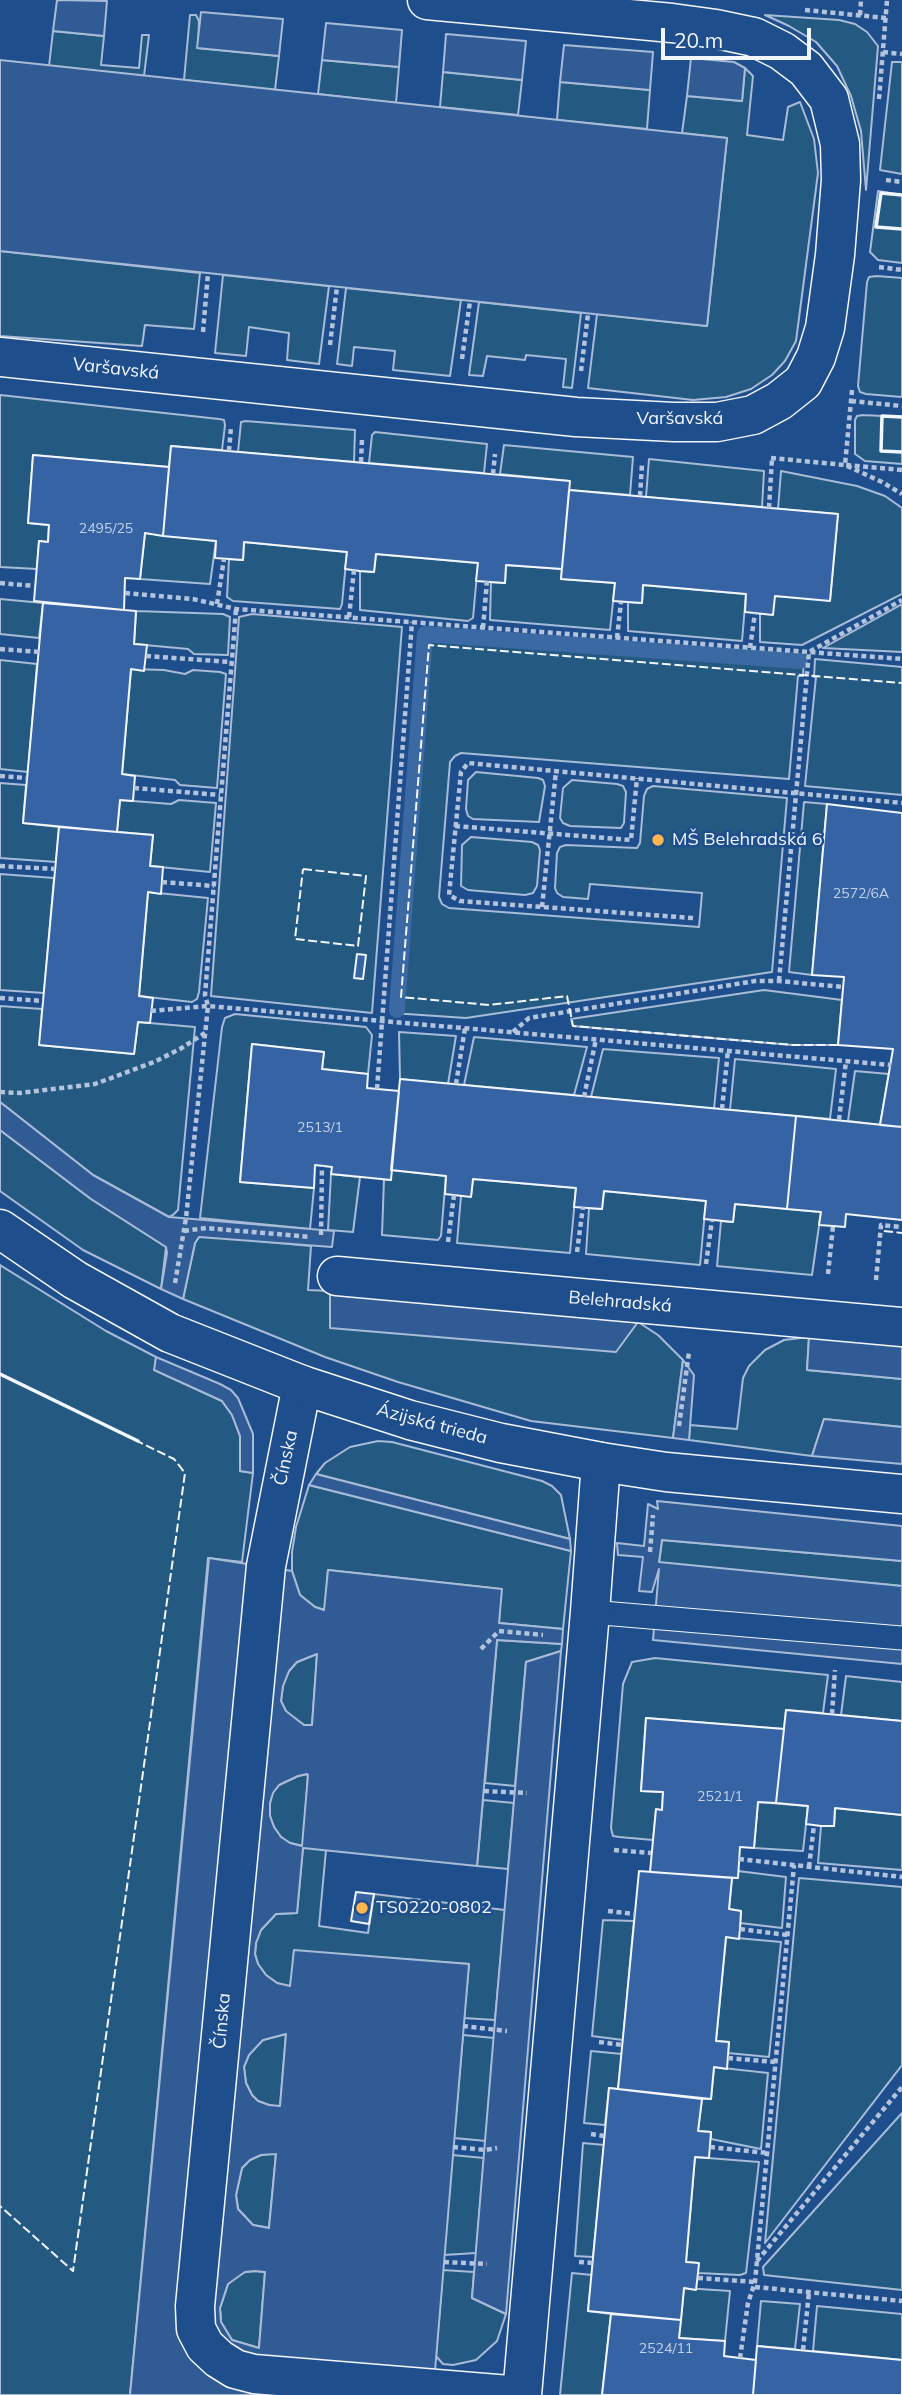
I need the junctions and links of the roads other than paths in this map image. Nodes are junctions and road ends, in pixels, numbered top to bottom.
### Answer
1 (427, 0) edge
2 (0, 357) edge
3 (0, 1229) edge
4 (337, 1276) dead end
5 (902, 1327) edge
6 (302, 1385) junction
7 (601, 1462) junction
8 (902, 1494) edge
9 (590, 1612) junction
10 (902, 1638) edge
11 (509, 2395) edge
12 (522, 2395) edge

1 - 2 street, Varšavská
3 - 6 street, Ázijská trieda
4 - 5 street, Belehradská
6 - 7 street, Ázijská trieda
6 - 11 street, Čínska
7 - 8 street, Ázijská trieda
7 - 9 street
9 - 10 lane
9 - 12 street

